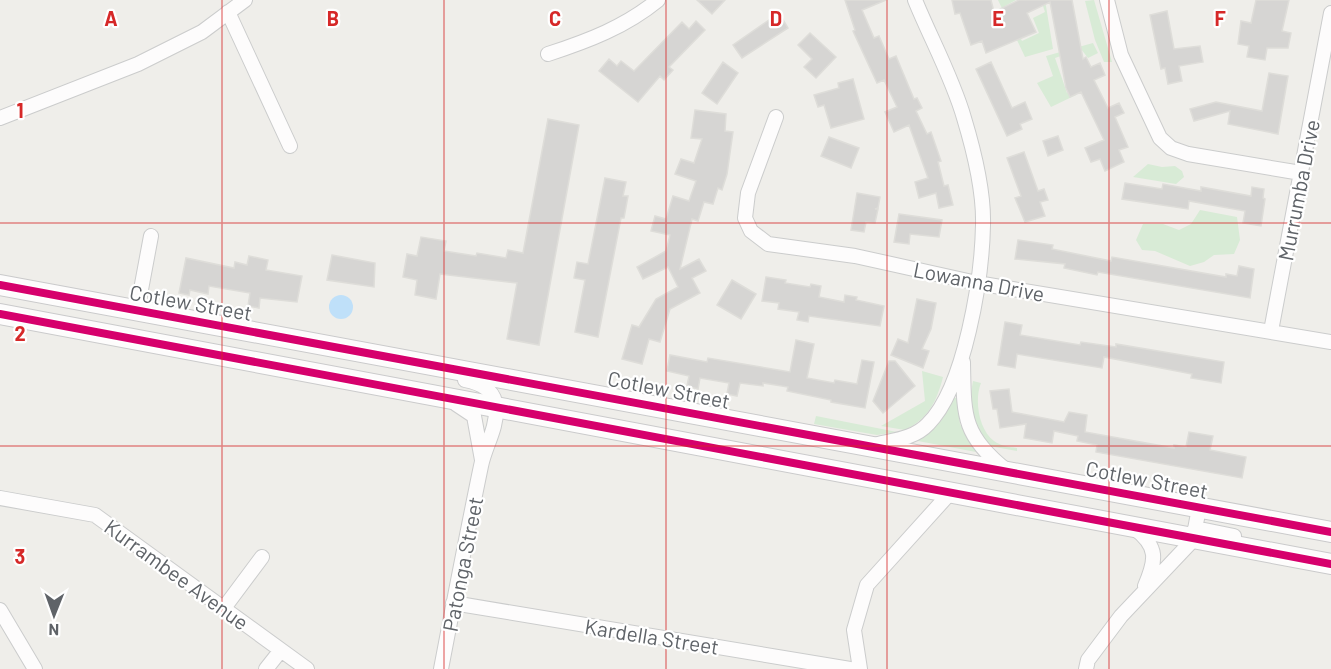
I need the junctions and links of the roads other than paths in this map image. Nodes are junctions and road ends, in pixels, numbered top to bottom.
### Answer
1 (245, 0) edge
2 (658, 0) edge
3 (915, 0) edge
4 (1107, 0) edge
5 (228, 12) junction
6 (1331, 14) edge
7 (548, 54) dead end
8 (776, 117) dead end
9 (0, 118) edge
10 (290, 146) dead end
11 (1301, 173) junction
12 (151, 236) dead end
13 (977, 283) junction
14 (0, 285) edge
15 (137, 311) junction
16 (0, 314) edge
17 (1271, 331) junction
18 (1331, 342) edge
19 (370, 354) junction
20 (963, 354) junction
21 (440, 396) junction
22 (496, 407) junction
23 (869, 446) junction
24 (482, 460) junction
25 (1006, 470) junction
26 (950, 493) junction
27 (0, 501) edge
28 (1196, 523) junction
29 (1134, 528) junction
30 (1331, 532) edge
31 (262, 557) dead end
32 (1329, 563) edge
33 (1141, 595) junction
34 (453, 603) junction
35 (224, 608) junction
36 (0, 610) edge
37 (282, 650) junction
38 (35, 669) edge
39 (266, 669) edge
40 (308, 669) edge
41 (441, 669) edge
42 (850, 669) edge
43 (860, 669) edge
44 (1086, 669) edge

1 - 5 street
2 - 7 street
3 - 13 street
4 - 11 street
5 - 9 street
5 - 10 street
6 - 11 street, Murrumba Drive
8 - 13 street, Lowanna Drive
11 - 17 street, Murrumba Drive
12 - 15 street
13 - 17 street, Lowanna Drive
13 - 20 street
14 - 15 main road, Cotlew Street
15 - 19 main road, Cotlew Street
16 - 21 main road, Cotlew Street
17 - 18 street, Lowanna Drive
19 - 22 street
19 - 23 main road, Cotlew Street
20 - 23 street
20 - 25 street
21 - 22 main road, Cotlew Street
21 - 24 street, Patonga Street
22 - 24 street, Patonga Street
22 - 26 main road, Cotlew Street
23 - 25 main road, Cotlew Street
24 - 34 street, Patonga Street
25 - 28 main road, Cotlew Street
26 - 29 main road, Cotlew Street
26 - 43 street
27 - 35 street, Kurrambee Avenue
28 - 29 main road, Cotlew Street
28 - 30 main road, Cotlew Street
28 - 32 main road, Cotlew Street
28 - 33 street
29 - 33 street
31 - 35 street
33 - 44 street
34 - 41 street, Patonga Street
34 - 42 street, Kardella Street
35 - 37 street, Kurrambee Avenue
36 - 38 street
37 - 39 street
37 - 40 street, Kurrambee Avenue

